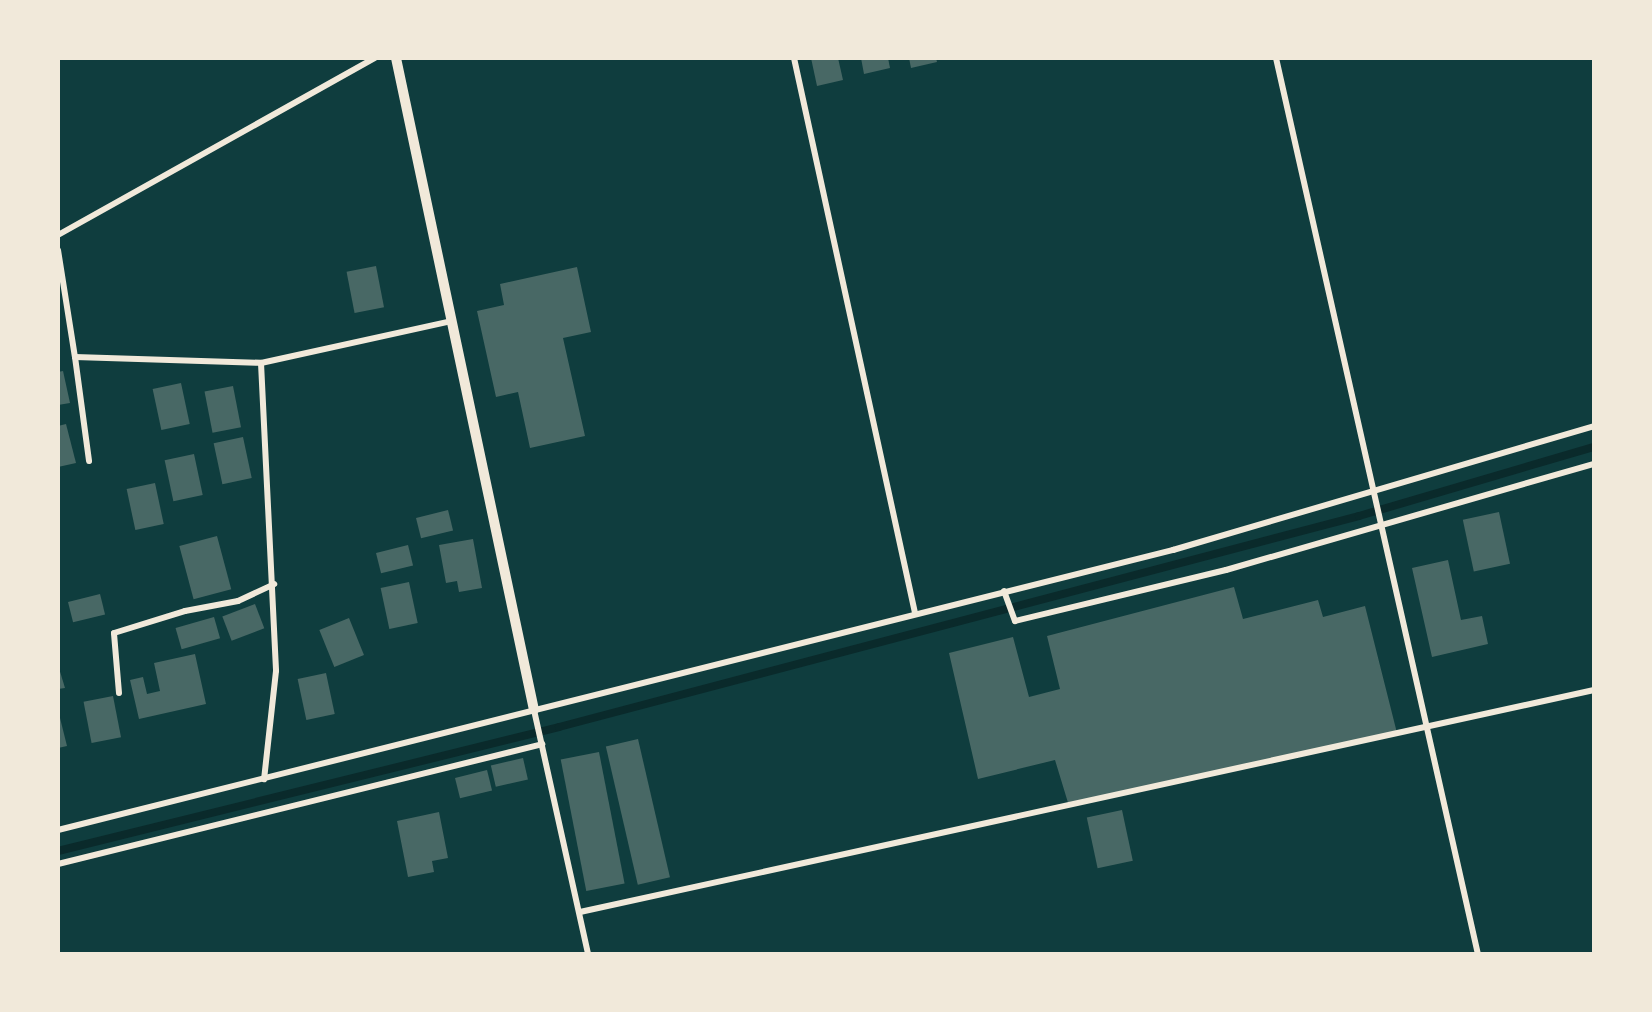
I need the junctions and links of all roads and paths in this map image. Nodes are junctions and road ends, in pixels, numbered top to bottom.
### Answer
1 (375, 58) edge
2 (396, 58) edge
3 (794, 58) edge
4 (1276, 58) edge
5 (58, 236) edge
6 (58, 250) edge
7 (452, 321) junction
8 (75, 357) junction
9 (261, 363) junction
10 (1593, 426) edge
11 (89, 461) dead end
12 (1593, 464) edge
13 (1373, 492) junction
14 (1381, 528) junction
15 (274, 584) junction
16 (1004, 591) junction
17 (915, 613) junction
18 (1593, 690) edge
19 (119, 693) dead end
20 (534, 710) junction
21 (1426, 725) junction
22 (542, 744) junction
23 (264, 779) junction
24 (58, 830) edge
25 (58, 864) edge
26 (580, 912) junction
27 (588, 954) edge
28 (1478, 954) edge

1 - 5 street
2 - 7 street
3 - 17 street
4 - 13 street
6 - 8 street
7 - 9 street
7 - 20 street
8 - 9 street
8 - 11 street
9 - 15 street
10 - 13 street
12 - 14 street
13 - 14 street
13 - 16 street
14 - 16 street
14 - 21 street
15 - 19 street
15 - 23 street
16 - 17 street
17 - 20 street
18 - 21 street
20 - 22 street
20 - 23 street
21 - 26 street
21 - 28 street
22 - 25 street
22 - 26 street
23 - 24 street
26 - 27 street

